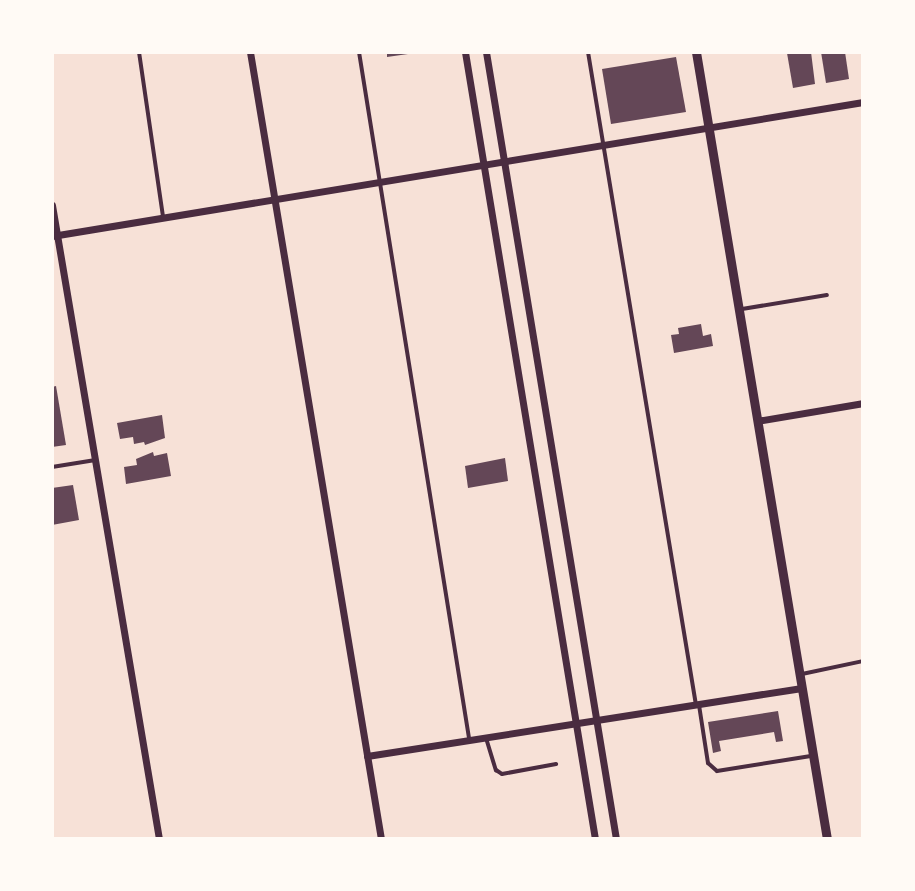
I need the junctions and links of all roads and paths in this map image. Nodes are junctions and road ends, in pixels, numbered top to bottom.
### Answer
1 (139, 52) edge
2 (250, 52) edge
3 (359, 52) edge
4 (465, 52) edge
5 (486, 52) edge
6 (588, 52) edge
7 (696, 52) edge
8 (863, 102) edge
9 (709, 128) junction
10 (604, 145) junction
11 (504, 162) junction
12 (483, 163) junction
13 (380, 181) junction
14 (275, 199) junction
15 (52, 205) edge
16 (163, 217) junction
17 (54, 235) edge
18 (827, 295) dead end
19 (739, 310) junction
20 (863, 403) edge
21 (757, 421) junction
22 (95, 460) junction
23 (52, 467) edge
24 (863, 661) edge
25 (800, 674) junction
26 (802, 688) junction
27 (698, 705) junction
28 (596, 721) junction
29 (576, 725) junction
30 (486, 738) junction
31 (470, 741) junction
32 (367, 756) junction
33 (813, 756) junction
34 (556, 764) dead end
35 (159, 839) edge
36 (381, 839) edge
37 (595, 839) edge
38 (616, 839) edge
39 (827, 839) edge

1 - 16 lane
2 - 14 street
3 - 13 lane
4 - 12 street
5 - 11 street
6 - 10 lane
7 - 9 street
8 - 9 street
9 - 10 street
9 - 19 street
10 - 11 street
10 - 27 lane
11 - 12 street
11 - 28 street
12 - 13 street
12 - 29 street
13 - 14 street
13 - 31 lane
14 - 16 street
14 - 32 street
15 - 17 street
16 - 17 street
17 - 22 street
18 - 19 lane
19 - 21 street
20 - 21 street
21 - 25 street
22 - 23 lane
22 - 35 street
24 - 25 lane
25 - 26 street
26 - 27 street
26 - 33 street
27 - 28 street
27 - 33 lane
28 - 29 street
28 - 38 street
29 - 30 street
29 - 37 street
30 - 31 street
30 - 34 lane
31 - 32 street
32 - 36 street
33 - 39 street

